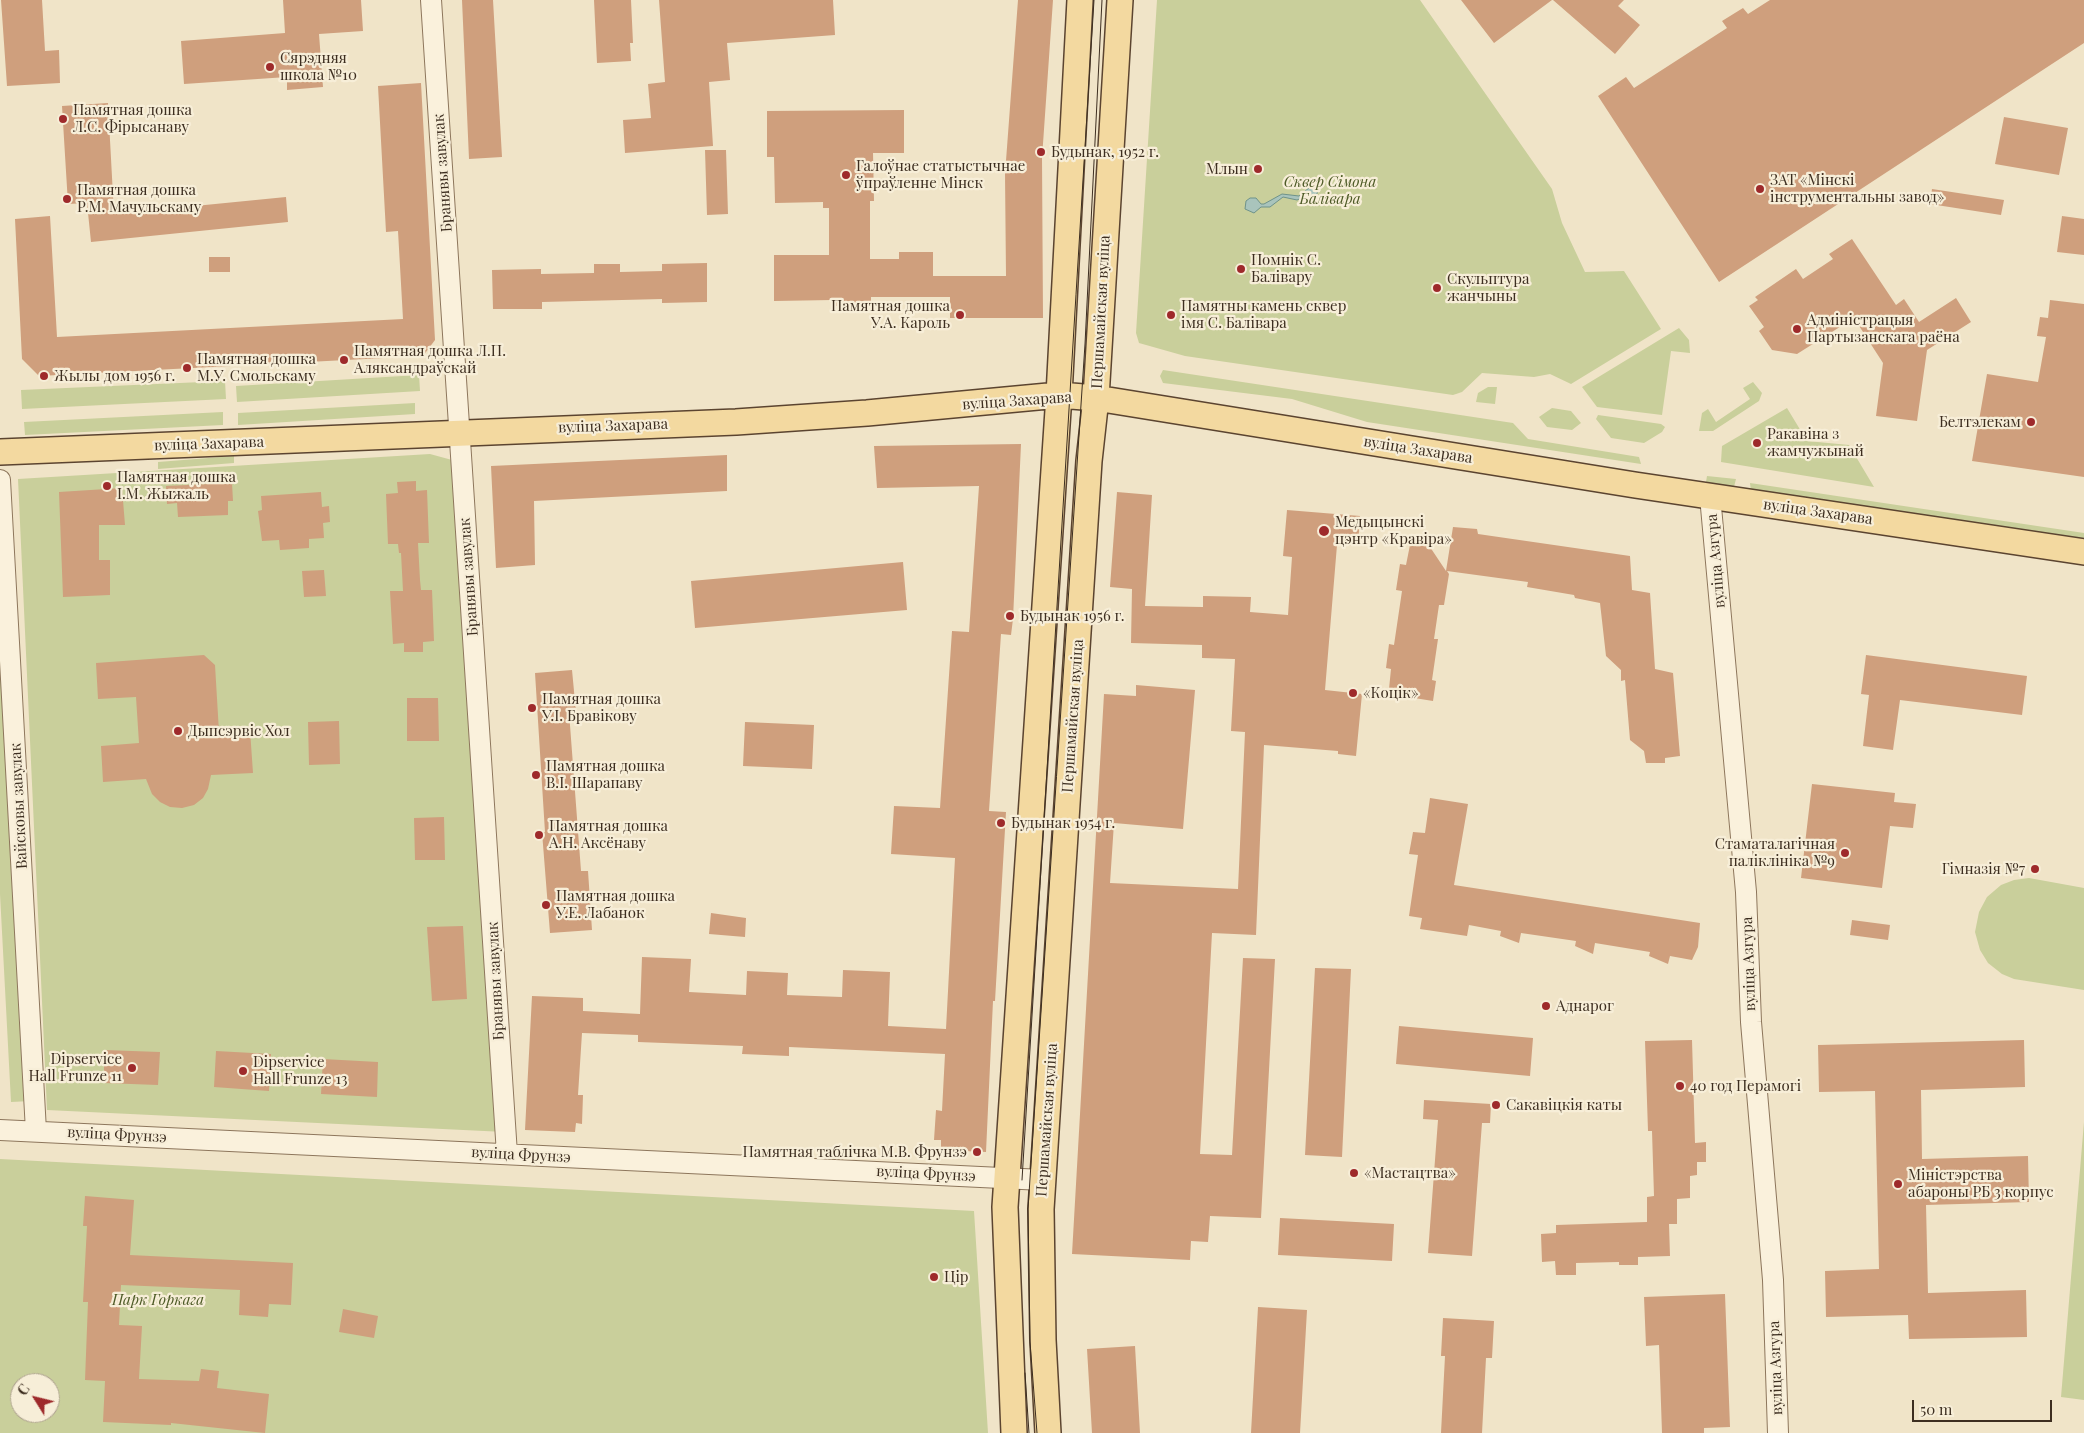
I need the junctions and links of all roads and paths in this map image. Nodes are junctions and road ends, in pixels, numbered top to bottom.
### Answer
1 (432, 0) edge
2 (1080, 0) edge
3 (1120, 0) edge
4 (1059, 395) junction
5 (1096, 398) junction
6 (460, 432) junction
7 (0, 452) edge
8 (0, 480) edge
9 (1710, 496) junction
10 (2084, 552) edge
11 (0, 1130) edge
12 (36, 1131) junction
13 (507, 1154) junction
14 (1006, 1178) junction
15 (1043, 1180) junction
16 (1014, 1433) edge
17 (1048, 1433) edge
18 (1778, 1433) edge

1 - 6 street, Бранявы завулак
2 - 4 main road
3 - 5 main road, Першамайская вуліца
4 - 5 main road, вуліца Захарава
4 - 6 main road, вуліца Захарава
4 - 14 main road
5 - 9 main road, вуліца Захарава
5 - 15 main road, Першамайская вуліца
6 - 7 main road, вуліца Захарава
6 - 13 street, Бранявы завулак
8 - 12 street, Вайсковы завулак
9 - 10 main road, вуліца Захарава
9 - 18 street, вуліца Азгура
11 - 12 street, вуліца Фрунзэ
12 - 13 street, вуліца Фрунзэ
13 - 14 street, вуліца Фрунзэ
14 - 15 street, вуліца Фрунзэ
14 - 16 main road
15 - 17 main road, Першамайская вуліца

